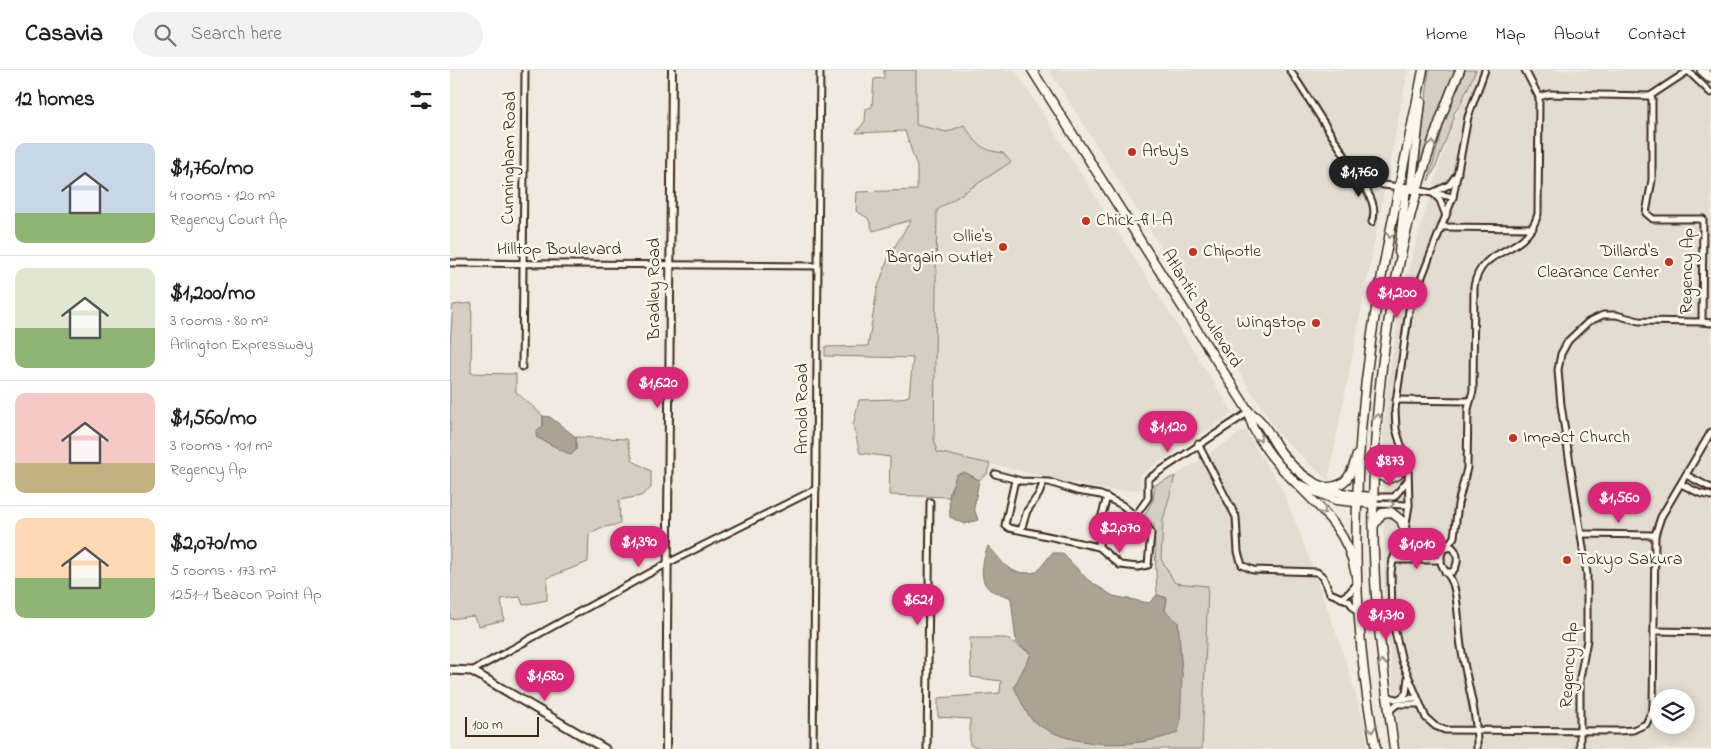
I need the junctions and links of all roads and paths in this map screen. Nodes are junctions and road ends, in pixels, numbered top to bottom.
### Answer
1 (525, 70) edge
2 (672, 70) edge
3 (820, 70) edge
4 (1032, 70) edge
5 (1290, 70) edge
6 (1424, 70) edge
7 (1460, 70) edge
8 (1485, 70) edge
9 (1525, 70) edge
10 (1702, 70) edge
11 (1688, 71) edge
12 (1711, 78) edge
13 (1711, 93) edge
14 (1650, 96) junction
15 (1539, 97) junction
16 (1459, 170) junction
17 (1356, 172) junction
18 (1409, 189) junction
19 (1433, 193) junction
20 (1453, 197) junction
21 (1446, 216) junction
22 (1703, 219) junction
23 (1711, 219) edge
24 (1372, 222) dead end
25 (1442, 227) junction
26 (1533, 228) junction
27 (450, 263) edge
28 (523, 264) junction
29 (670, 265) junction
30 (817, 266) junction
31 (1392, 306) junction
32 (1702, 322) junction
33 (1711, 322) edge
34 (522, 367) dead end
35 (1396, 400) junction
36 (1468, 400) junction
37 (1249, 412) junction
38 (1711, 432) edge
39 (1361, 441) junction
40 (1198, 444) junction
41 (1406, 462) junction
42 (1375, 465) junction
43 (995, 474) dead end
44 (1686, 475) junction
45 (1288, 478) junction
46 (1409, 479) junction
47 (1015, 480) junction
48 (1043, 482) junction
49 (1681, 484) junction
50 (1321, 487) junction
51 (1711, 488) edge
52 (816, 489) junction
53 (1711, 496) edge
54 (1107, 497) junction
55 (1394, 497) junction
56 (1409, 498) junction
57 (1358, 500) junction
58 (1374, 500) junction
59 (930, 502) dead end
60 (1409, 504) junction
61 (1136, 515) junction
62 (1374, 527) junction
63 (1022, 530) junction
64 (1405, 530) junction
65 (1582, 534) junction
66 (1655, 535) junction
67 (1454, 537) junction
68 (1099, 547) junction
69 (1446, 548) junction
70 (1455, 550) junction
71 (1393, 560) junction
72 (1441, 560) junction
73 (668, 563) junction
74 (1454, 570) junction
75 (1445, 572) junction
76 (1454, 584) junction
77 (1356, 585) junction
78 (1340, 598) junction
79 (1357, 612) junction
80 (1654, 631) junction
81 (1711, 632) edge
82 (450, 670) edge
83 (472, 670) junction
84 (1408, 678) junction
85 (1386, 694) junction
86 (1416, 698) junction
87 (1400, 699) junction
88 (1419, 704) junction
89 (1389, 711) junction
90 (1477, 730) junction
91 (1580, 731) junction
92 (605, 749) edge
93 (666, 749) edge
94 (813, 749) edge
95 (927, 749) edge
96 (1376, 749) edge
97 (1394, 749) edge
98 (1477, 749) edge
99 (1580, 749) edge

1 - 28 street, Cunningham Road
2 - 29 street, Bradley Road
3 - 30 street, Arnold Road
4 - 37 main road, Atlantic Boulevard
5 - 17 street
6 - 18 main road
6 - 18 main road
18 -> 7 main road
8 - 16 street, Regency Ap
9 - 15 street
10 - 12 highway
11 - 13 street
11 - 14 street
14 - 15 street
14 - 22 street, Regency Ap
15 - 26 street
16 - 19 street
16 - 20 street, Regency Ap
17 - 18 street
17 - 24 street
18 - 19 street
18 - 31 main road
18 - 31 main road
18 -> 39 main road
19 - 20 street
19 - 21 street
20 - 21 street, Regency Ap
21 - 25 street, Regency Ap
22 - 23 street
22 - 32 street, Regency Ap
25 - 26 street
25 - 35 street, Regency Ap
26 - 36 street
27 - 28 street, Hilltop Boulevard
28 - 29 street, Hilltop Boulevard
28 - 34 street, Cunningham Road
29 - 30 street, Hilltop Boulevard
29 - 73 street, Bradley Road
30 - 52 street, Arnold Road
42 -> 31 main road
32 - 33 street
32 - 65 street, Regency Ap
35 - 36 street
35 - 41 street, Regency Ap
36 - 67 street
37 - 40 street
37 -> 45 main road, Atlantic Boulevard
37 - 50 main road, Atlantic Boulevard
38 - 44 street, Regency Ap
39 - 50 main road
39 - 57 main road
40 - 61 street
40 - 78 street
41 - 42 main road
41 - 46 street, Regency Ap
42 - 58 main road
43 - 47 street
44 - 49 street, Regency Ap
44 - 51 street
45 - 57 main road
45 -> 77 main road, Atlantic Boulevard
46 - 55 street
46 - 56 street, Regency Ap
47 - 48 street
47 - 63 street
48 - 54 street
48 - 63 street
49 - 53 street
49 - 66 street, Regency Ap
50 - 57 main road, Atlantic Boulevard
52 - 73 street
52 - 94 street, Arnold Road
54 - 61 street
54 - 68 street
55 - 56 street
55 - 58 street
56 - 60 street, Regency Ap
57 - 58 main road, Atlantic Boulevard
57 - 77 main road, Atlantic Boulevard
58 -> 60 street
58 - 62 main road
59 - 95 street
60 - 64 street, Regency Ap
61 - 68 street
62 - 64 main road
85 -> 62 main road
63 - 68 street
64 - 71 street, Regency Ap
65 - 66 street
65 - 91 street, Regency Ap
66 - 80 street, Regency Ap
67 - 69 street
67 - 70 street
69 - 70 street
69 - 72 street
70 - 74 street
71 - 72 street
71 - 84 street, Regency Ap
72 - 75 street
73 - 83 street
73 - 93 street, Bradley Road
74 - 75 street
74 - 76 street
75 - 76 street
76 - 90 street
77 - 78 street
77 - 79 main road, Atlantic Boulevard
78 - 79 street
79 -> 96 main road, Atlantic Boulevard
80 - 81 street
80 - 91 street, Regency Ap
82 - 83 main road
83 - 92 main road
84 - 86 street, Regency Ap
84 - 87 street
85 - 87 street
85 - 89 main road
86 - 87 street
86 - 88 street, Regency Ap
88 - 89 street
88 - 90 street, Regency Ap
89 - 97 main road
90 - 91 street, Regency Ap
90 - 98 street
91 - 99 street, Regency Ap

